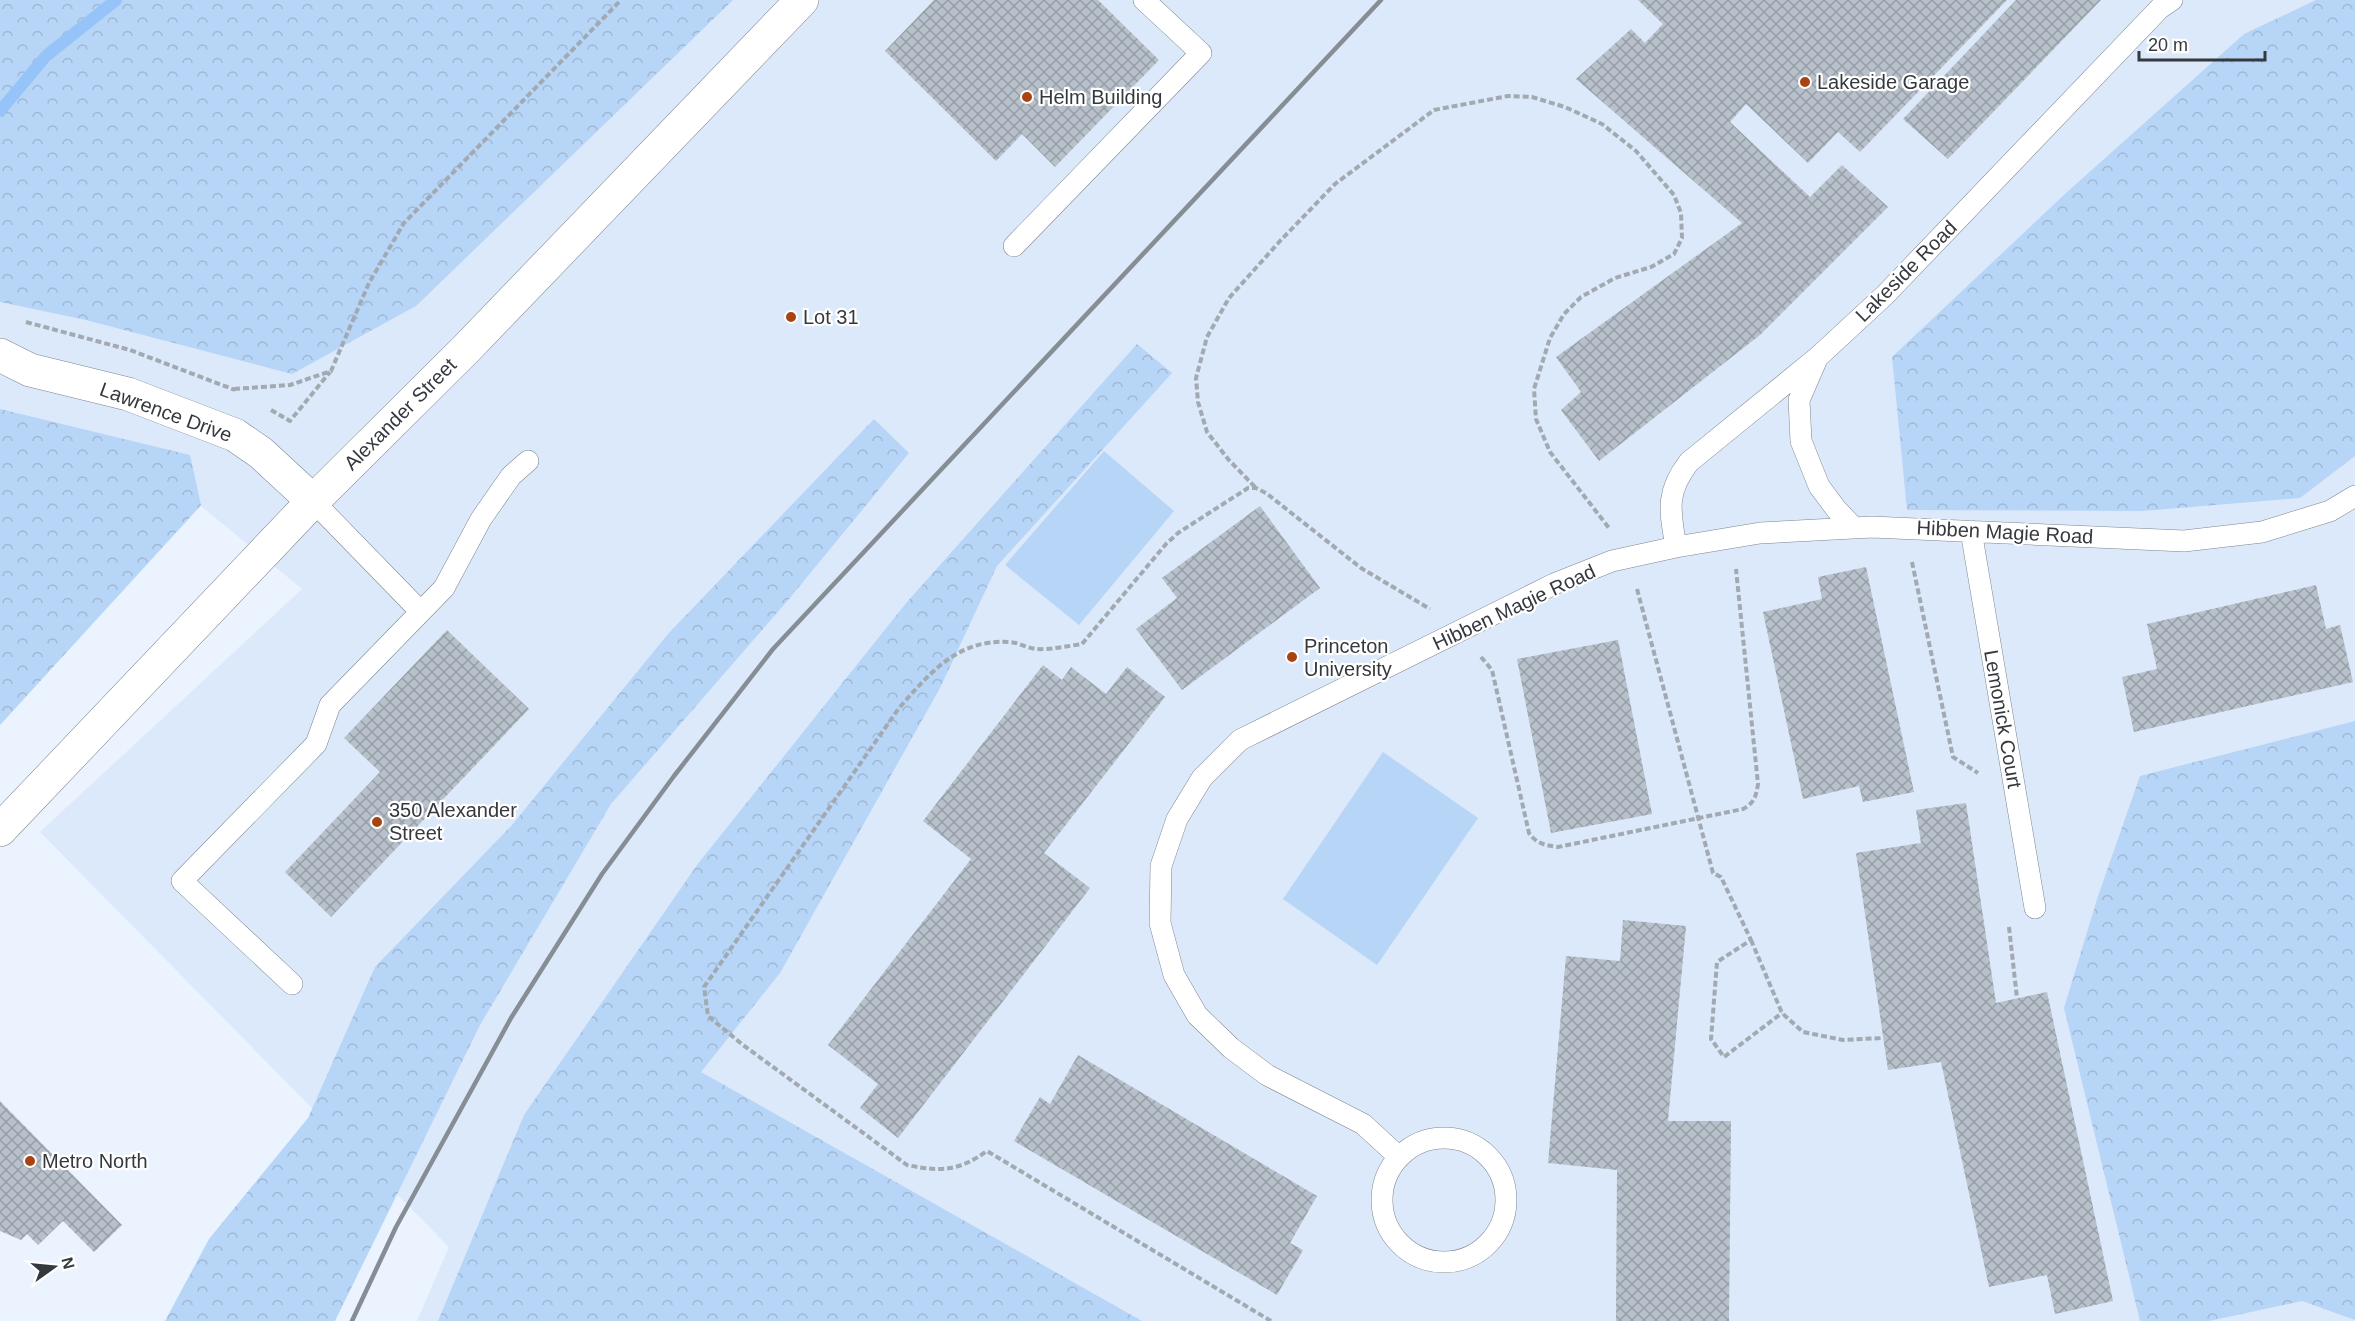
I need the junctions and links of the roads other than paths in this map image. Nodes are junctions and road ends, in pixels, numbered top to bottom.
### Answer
1 (802, 0) edge
2 (1144, 0) edge
3 (2172, 0) edge
4 (1014, 246) dead end
5 (0, 355) edge
6 (1818, 357) junction
7 (528, 461) dead end
8 (2355, 496) edge
9 (313, 501) junction
10 (1854, 528) junction
11 (1971, 531) junction
12 (1676, 547) junction
13 (420, 611) junction
14 (0, 830) edge
15 (2035, 908) dead end
16 (292, 984) dead end
17 (1399, 1157) junction

1 - 9 main road, Alexander Street
2 - 4 lane
3 - 6 lane, Lakeside Road
5 - 9 main road, Lawrence Drive
6 - 10 lane
6 - 12 lane, Lakeside Road
7 - 13 lane
8 - 11 lane, Hibben Magie Road
9 - 13 lane
9 - 14 main road, Alexander Street
10 - 11 lane, Hibben Magie Road
10 - 12 lane, Hibben Magie Road
11 - 15 lane, Lemonick Court
12 - 17 lane, Hibben Magie Road
13 - 16 lane
17 - 17 lane

